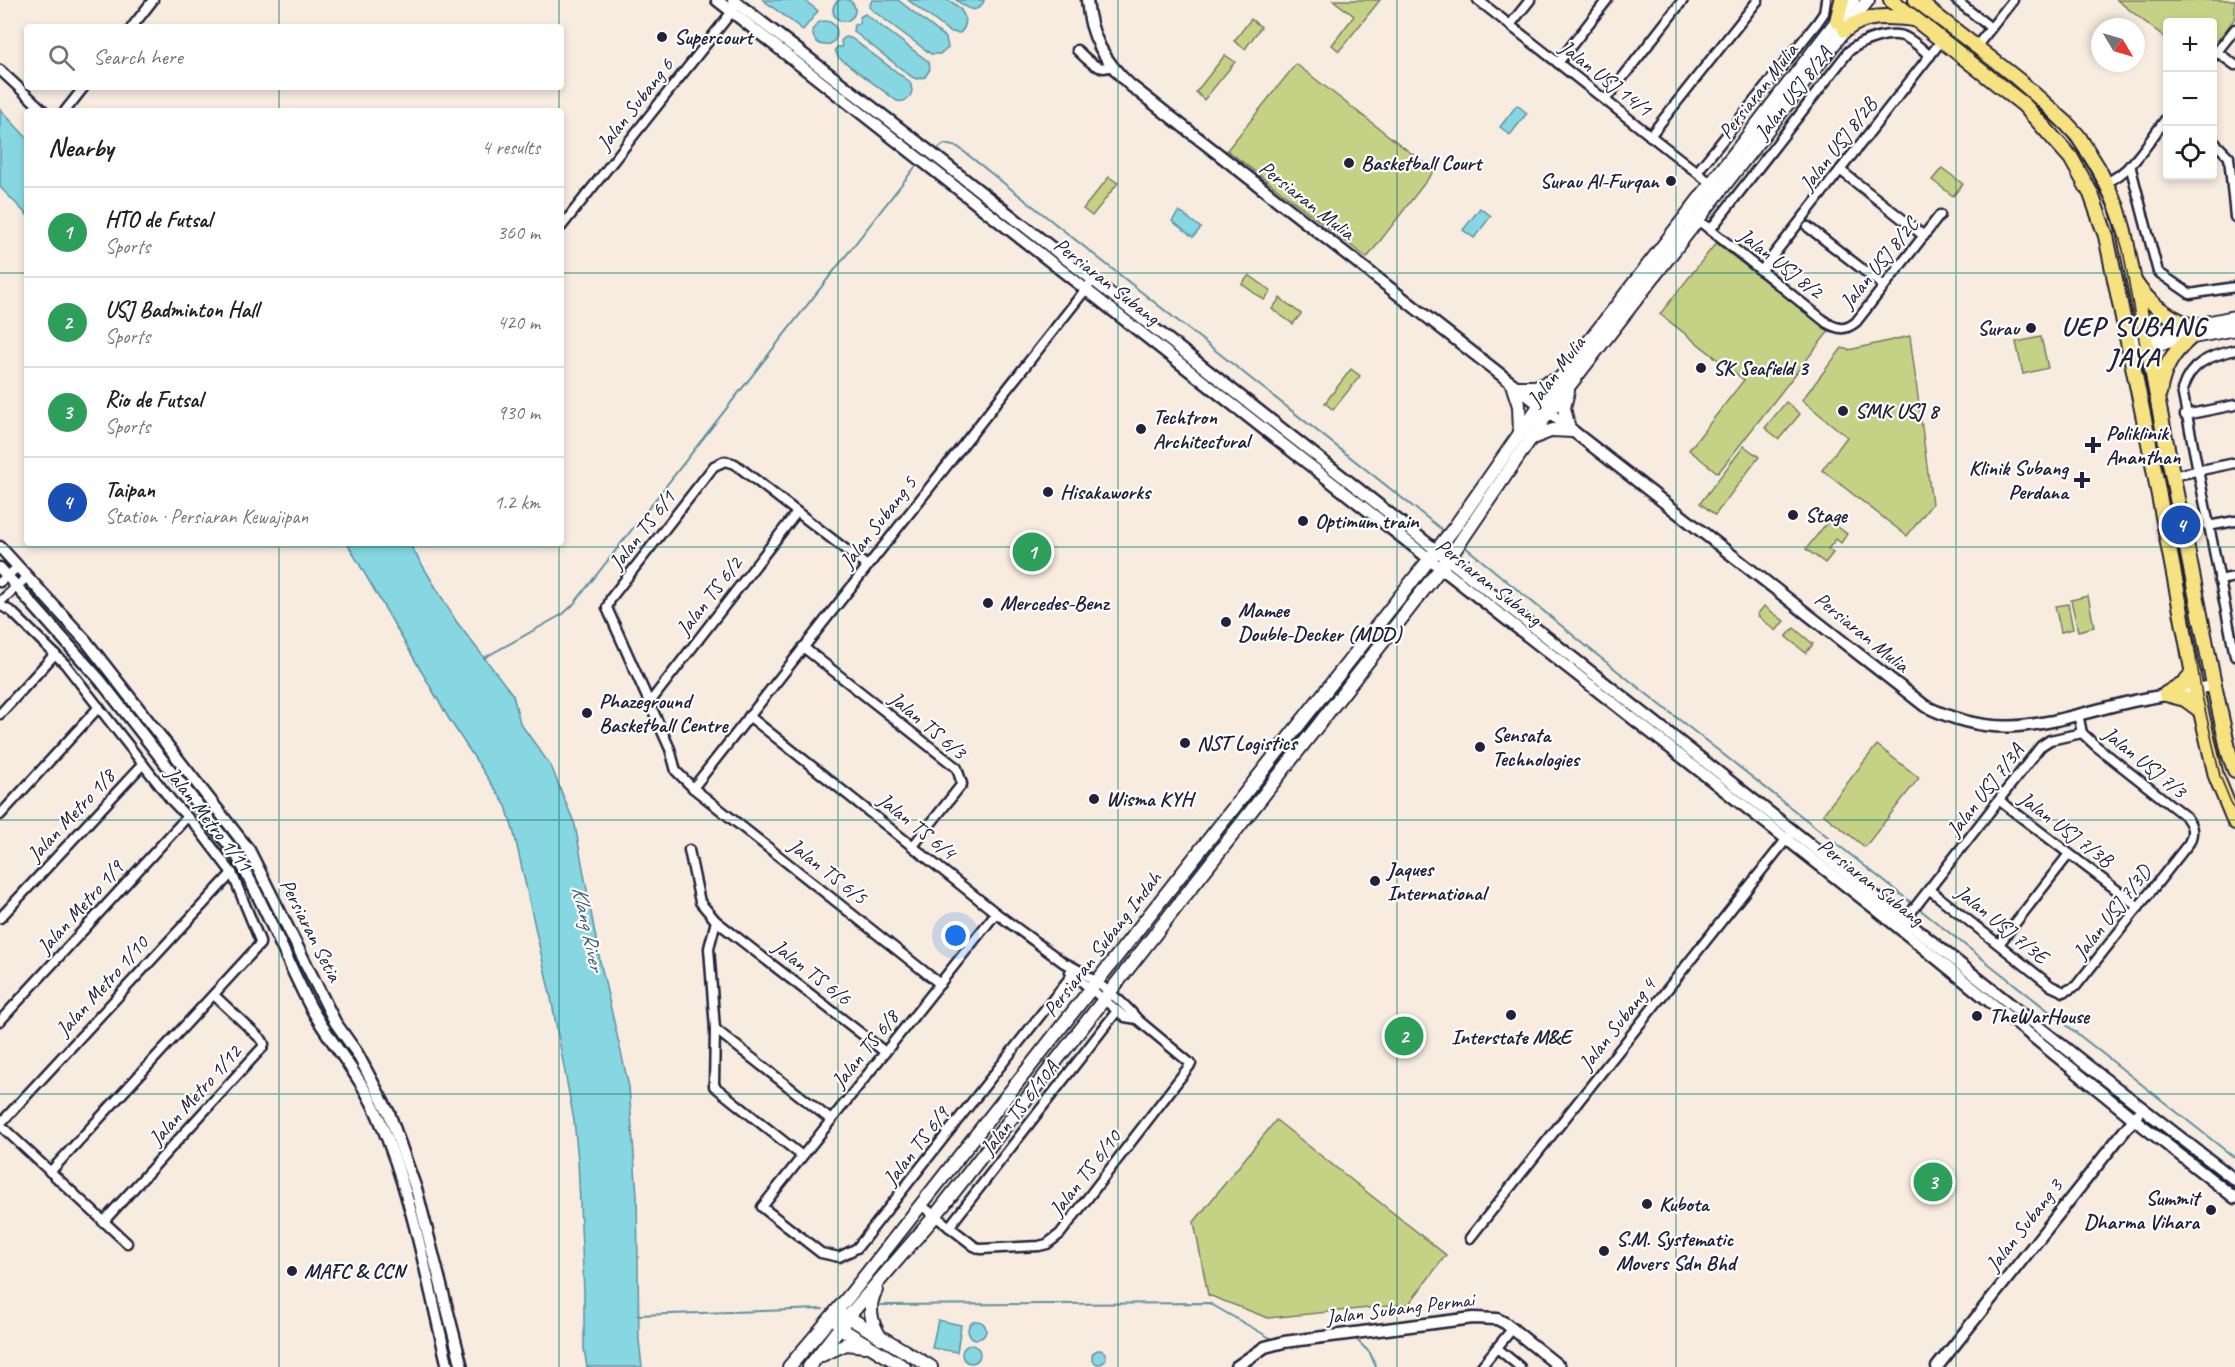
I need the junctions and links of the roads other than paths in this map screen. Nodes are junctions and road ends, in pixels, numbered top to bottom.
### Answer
1 (153, 0) edge
2 (717, 0) edge
3 (1086, 0) edge
4 (1478, 0) edge
5 (1530, 0) edge
6 (1607, 0) edge
7 (1683, 0) edge
8 (1758, 0) edge
9 (1826, 0) edge
10 (1842, 0) edge
11 (1853, 0) edge
12 (1868, 0) edge
13 (1891, 0) edge
14 (1916, 0) edge
15 (1927, 0) edge
16 (1956, 0) edge
17 (2013, 0) edge
18 (734, 5) edge
19 (1916, 20) junction
20 (134, 24) edge
21 (1510, 25) junction
22 (1841, 26) junction
23 (1991, 28) junction
24 (2235, 29) edge
25 (1965, 38) junction
26 (1942, 40) junction
27 (1976, 47) junction
28 (1077, 50) dead end
29 (2217, 52) edge
30 (1930, 56) junction
31 (2217, 56) edge
32 (1558, 63) junction
33 (2235, 65) edge
34 (1111, 66) junction
35 (0, 70) edge
36 (82, 90) edge
37 (1605, 100) junction
38 (41, 108) edge
39 (67, 108) edge
40 (2163, 122) edge
41 (1650, 136) junction
42 (2217, 145) edge
43 (2130, 165) junction
44 (1840, 170) junction
45 (1697, 172) junction
46 (2105, 183) junction
47 (1716, 187) junction
48 (1940, 215) dead end
49 (2235, 217) edge
50 (1698, 220) junction
51 (564, 223) edge
52 (1808, 227) dead end
53 (1710, 230) junction
54 (1924, 236) junction
55 (1761, 271) junction
56 (2133, 280) junction
57 (1090, 285) junction
58 (1884, 286) junction
59 (2235, 287) edge
60 (2235, 317) edge
61 (1844, 329) joint
62 (2235, 329) edge
63 (2191, 332) junction
64 (2144, 341) junction
65 (2129, 344) junction
66 (2235, 350) edge
67 (1566, 380) junction
68 (1514, 386) junction
69 (2158, 400) junction
70 (2235, 405) edge
71 (1544, 409) junction
72 (2185, 415) junction
73 (1571, 430) junction
74 (1524, 437) junction
75 (2235, 463) edge
76 (2197, 471) junction
77 (2172, 476) junction
78 (797, 512) junction
79 (2235, 521) edge
80 (2208, 526) junction
81 (0, 547) edge
82 (1436, 551) junction
83 (1447, 560) junction
84 (867, 566) junction
85 (18, 567) junction
86 (2, 577) edge
87 (27, 577) junction
88 (2235, 577) edge
89 (2219, 580) junction
90 (13, 590) junction
91 (1, 607) edge
92 (2233, 632) edge
93 (803, 647) junction
94 (55, 654) junction
95 (2235, 656) edge
96 (2193, 673) junction
97 (2214, 685) junction
98 (2196, 690) junction
99 (2166, 693) junction
100 (650, 702) junction
101 (99, 707) junction
102 (2200, 710) junction
103 (0, 714) edge
104 (2078, 714) junction
105 (749, 716) junction
106 (2082, 733) junction
107 (143, 764) junction
108 (2235, 770) edge
109 (693, 788) junction
110 (2000, 801) junction
111 (0, 814) edge
112 (187, 817) junction
113 (2235, 822) edge
114 (1789, 835) junction
115 (2192, 836) joint
116 (913, 846) junction
117 (689, 850) dead end
118 (2069, 854) junction
119 (232, 873) junction
120 (1930, 890) junction
121 (2139, 907) junction
122 (1889, 909) junction
123 (1912, 911) junction
124 (996, 913) junction
125 (0, 918) edge
126 (716, 921) junction
127 (1913, 928) junction
128 (1999, 944) junction
129 (1064, 963) junction
130 (1072, 975) junction
131 (940, 984) junction
132 (1093, 986) junction
133 (2051, 986) joint
134 (214, 995) junction
135 (1106, 996) junction
136 (1117, 1011) junction
137 (1137, 1019) junction
138 (0, 1021) edge
139 (715, 1029) junction
140 (885, 1052) junction
141 (2143, 1107) junction
142 (2134, 1119) junction
143 (831, 1120) junction
144 (0, 1124) edge
145 (802, 1156) junction
146 (50, 1172) junction
147 (2235, 1180) edge
148 (2235, 1198) edge
149 (921, 1205) junction
150 (762, 1207) joint
151 (935, 1216) junction
152 (103, 1222) junction
153 (949, 1227) junction
154 (1470, 1238) dead end
155 (127, 1243) dead end
156 (881, 1281) junction
157 (835, 1314) junction
158 (848, 1317) junction
159 (840, 1328) junction
160 (1513, 1328) junction
161 (882, 1339) junction
162 (872, 1348) junction
163 (1497, 1348) junction
164 (812, 1362) edge
165 (448, 1367) edge
166 (462, 1367) edge
167 (789, 1367) edge
168 (903, 1367) edge
169 (931, 1367) edge
170 (1236, 1367) edge
171 (1481, 1367) edge
172 (1520, 1367) edge
173 (1560, 1367) edge
174 (1937, 1367) edge

1 - 20 street
2 - 18 street, Persiaran Subang
3 - 34 street, Persiaran Mulia
4 - 21 street, Jalan USJ 14/1
5 - 21 street
6 - 32 street
7 - 37 street
8 - 41 street
9 - 45 street
10 - 22 main road
11 - 22 main road, Persiaran Mulia
12 - 22 main road, Persiaran Mulia
13 - 19 main road
14 - 25 main road
15 - 25 main road
16 - 23 street
17 - 23 street
18 - 51 street, Jalan Subang 6
18 - 57 street, Persiaran Subang
19 - 22 main road
19 - 26 main road
21 - 32 street, Jalan USJ 14/1
22 - 47 main road, Persiaran Mulia
23 - 27 street
24 - 29 street
25 - 27 main road
26 - 30 street, Jalan USJ 8/2B
26 - 65 main road
27 - 46 main road
28 - 34 street
30 - 44 street, Jalan USJ 8/2B
30 - 53 street, Jalan USJ 8/2A
31 - 33 street
32 - 37 street, Jalan USJ 14/1
34 - 68 street, Persiaran Mulia
35 - 38 street
36 - 39 street
37 - 41 street, Jalan USJ 14/1
40 - 43 street
41 - 45 street, Jalan USJ 14/1
42 - 49 street
43 - 46 street
43 - 59 street
44 - 54 street
44 - 55 street, Jalan USJ 8/2B
45 - 47 street, Jalan USJ 14/1
46 - 56 main road
47 - 50 main road, Persiaran Mulia
47 - 67 main road, Persiaran Mulia
48 - 54 street, Jalan USJ 8/2C
50 - 53 street, Jalan USJ 8/2
50 - 67 main road, Jalan Mulia
52 - 58 street
53 - 55 street, Jalan USJ 8/2
54 - 58 street, Jalan USJ 8/2C
55 - 61 street, Jalan USJ 8/2
56 - 63 main road
56 - 64 main road
57 - 82 street, Persiaran Subang
57 - 84 street, Jalan Subang 5
58 - 61 street, Jalan USJ 8/2C
60 - 63 main road
62 - 63 main road
63 - 64 main road
63 - 69 main road
64 - 65 main road
64 - 69 main road
65 - 96 main road
66 - 72 street
67 - 68 main road
67 - 71 main road, Jalan Mulia
67 - 73 main road
68 - 71 street, Persiaran Mulia
68 - 74 main road
69 - 77 main road
70 - 72 street
71 - 73 street, Persiaran Mulia
71 - 74 main road, Jalan Mulia
72 - 76 street
73 - 74 main road
73 - 104 street, Persiaran Mulia
74 - 82 main road
74 - 83 main road, Jalan Mulia
75 - 76 street
76 - 77 street
76 - 80 street
77 - 97 main road
78 - 84 street, Jalan TS 6/1
78 - 100 street, Jalan TS 6/2
78 - 100 street, Jalan TS 6/1
79 - 80 street
80 - 89 street
81 - 85 street, Persiaran Setia
82 - 83 street, Persiaran Subang
82 - 132 main road, Persiaran Subang Indah
83 - 114 street, Persiaran Subang
83 - 135 main road, Persiaran Subang Indah
84 - 93 street, Jalan Subang 5
85 - 86 street
85 - 87 street, Persiaran Setia
86 - 90 street, Persiaran Setia
87 - 90 street
87 - 166 street, Persiaran Setia
88 - 89 street
89 - 92 street
90 - 91 street
90 - 165 street, Persiaran Setia
91 - 94 street, Jalan Metro 1/11
92 - 95 street
93 - 105 street, Jalan Subang 5
93 - 116 street, Jalan TS 6/3
94 - 101 street, Jalan Metro 1/11
94 - 103 street
96 - 98 main road
96 - 99 main road
97 - 98 street, Persiaran Mulia
97 - 108 main road
98 - 99 street, Persiaran Mulia
98 - 102 main road
99 - 102 main road
99 - 104 street, Persiaran Mulia
100 - 109 street, Jalan TS 6/1
101 - 107 street, Jalan Metro 1/11
101 - 111 street
102 - 113 main road
104 - 106 street, Jalan USJ 7/3
105 - 109 street, Jalan Subang 5
105 - 116 street, Jalan TS 6/4
106 - 110 street, Jalan USJ 7/3A
106 - 115 street, Jalan USJ 7/3
107 - 112 street, Jalan Metro 1/11
107 - 125 street, Jalan Metro 1/8
109 - 131 street, Jalan TS 6/5
110 - 118 street, Jalan USJ 7/3B
110 - 120 street, Jalan USJ 7/3A
112 - 119 street, Jalan Metro 1/11
112 - 138 street, Jalan Metro 1/9
114 - 122 street, Persiaran Subang
114 - 142 street, Persiaran Subang
114 - 154 street, Jalan Subang 4
115 - 121 street, Jalan USJ 7/3D
116 - 124 street, Jalan TS 6/4
117 - 126 street, Jalan TS 6/6
118 - 121 street, Jalan USJ 7/3B
118 - 128 street
119 - 134 street, Jalan Metro 1/11
119 - 144 street, Jalan Metro 1/10
120 - 123 street, Jalan USJ 7/3A
120 - 128 street, Jalan USJ 7/3E
121 - 133 street, Jalan USJ 7/3D
122 - 123 street
122 - 127 street, Persiaran Subang
123 - 127 street
124 - 129 street, Jalan TS 6/4
124 - 131 street, Jalan TS 6/8
126 - 139 street
126 - 140 street, Jalan TS 6/6
127 - 141 street, Persiaran Subang
128 - 133 street, Jalan USJ 7/3E
129 - 130 street, Jalan TS 6/4
129 - 132 street, Jalan TS 6/4
130 - 132 street, Jalan TS 6/4
130 - 150 street, Jalan TS 6/9
131 - 140 street, Jalan TS 6/8
132 - 135 street, Jalan TS 6/4
132 - 149 main road, Persiaran Subang Indah
134 - 146 street, Jalan Metro 1/11
134 - 152 street, Jalan Metro 1/12
135 - 136 street, Jalan TS 6/10
135 - 137 street, Jalan TS 6/10
135 - 151 main road, Persiaran Subang Indah
136 - 137 street, Jalan TS 6/10
136 - 153 street, Jalan TS 6/10A
137 - 153 street, Jalan TS 6/10
139 - 143 street
139 - 145 street
140 - 143 street, Jalan TS 6/8
141 - 142 street, Jalan Subang 3
141 - 147 street, Persiaran Subang
142 - 148 street, Persiaran Subang
142 - 174 street, Jalan Subang 3
143 - 145 street, Jalan TS 6/8
144 - 146 street
145 - 150 street, Jalan TS 6/8
146 - 152 street
149 - 151 street, Jalan TS 6/10
149 - 157 main road, Persiaran Subang Indah
151 - 153 street, Jalan TS 6/10
151 - 156 main road, Persiaran Subang Indah
152 - 155 street
156 - 158 main road, Persiaran Subang Indah
156 - 161 main road
157 - 158 main road
157 - 159 main road
157 - 167 main road, Persiaran Subang Indah
158 - 159 main road, Persiaran Subang Indah
158 - 161 main road
159 - 162 main road
159 - 164 main road, Persiaran Subang Indah
160 - 163 street
160 - 170 street, Jalan Subang Permai
160 - 173 street, Jalan Subang Permai
161 - 169 main road
162 - 164 main road
162 - 168 main road
163 - 171 street
163 - 172 street

